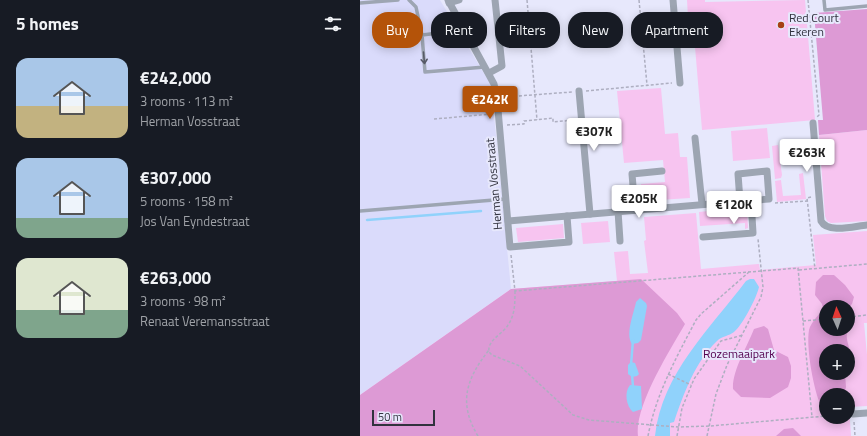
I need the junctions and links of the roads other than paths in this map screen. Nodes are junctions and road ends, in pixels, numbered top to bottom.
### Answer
1 (398, 0) edge
2 (409, 0) edge
3 (458, 0) edge
4 (495, 0) edge
5 (673, 0) edge
6 (824, 0) edge
7 (449, 1) edge
8 (360, 3) edge
9 (867, 6) edge
10 (417, 12) edge
11 (455, 12) edge
12 (423, 47) edge
13 (475, 48) edge
14 (487, 70) junction
15 (680, 83) road end
16 (579, 91) road end
17 (813, 123) road end
18 (695, 138) dead end
19 (662, 171) dead end
20 (506, 199) junction
21 (751, 200) junction
22 (740, 201) junction
23 (702, 204) junction
24 (636, 210) junction
25 (618, 211) junction
26 (360, 212) edge
27 (590, 214) junction
28 (567, 216) junction
29 (508, 221) junction
30 (867, 225) edge
31 (703, 237) dead end
32 (620, 241) dead end
33 (867, 413) edge
34 (855, 414) edge

1 - 8 lane
2 - 10 lane
3 - 7 street, Herman Vosstraat
4 - 14 street
5 - 15 street
6 - 9 lane
7 - 11 street, Herman Vosstraat
12 -> 14 lane
13 - 14 street, Herman Vosstraat
14 - 20 street, Herman Vosstraat
16 - 27 street
17 - 30 street
18 - 23 street
19 - 24 street
20 - 26 lane
20 - 29 street, Herman Vosstraat
21 - 22 street
21 - 22 street
21 - 31 street
22 - 23 street
23 - 24 street
24 - 25 street
25 - 27 street
25 - 32 street
27 - 28 street
28 - 29 street
28 - 29 street, Herman Vosstraat
33 - 34 street

